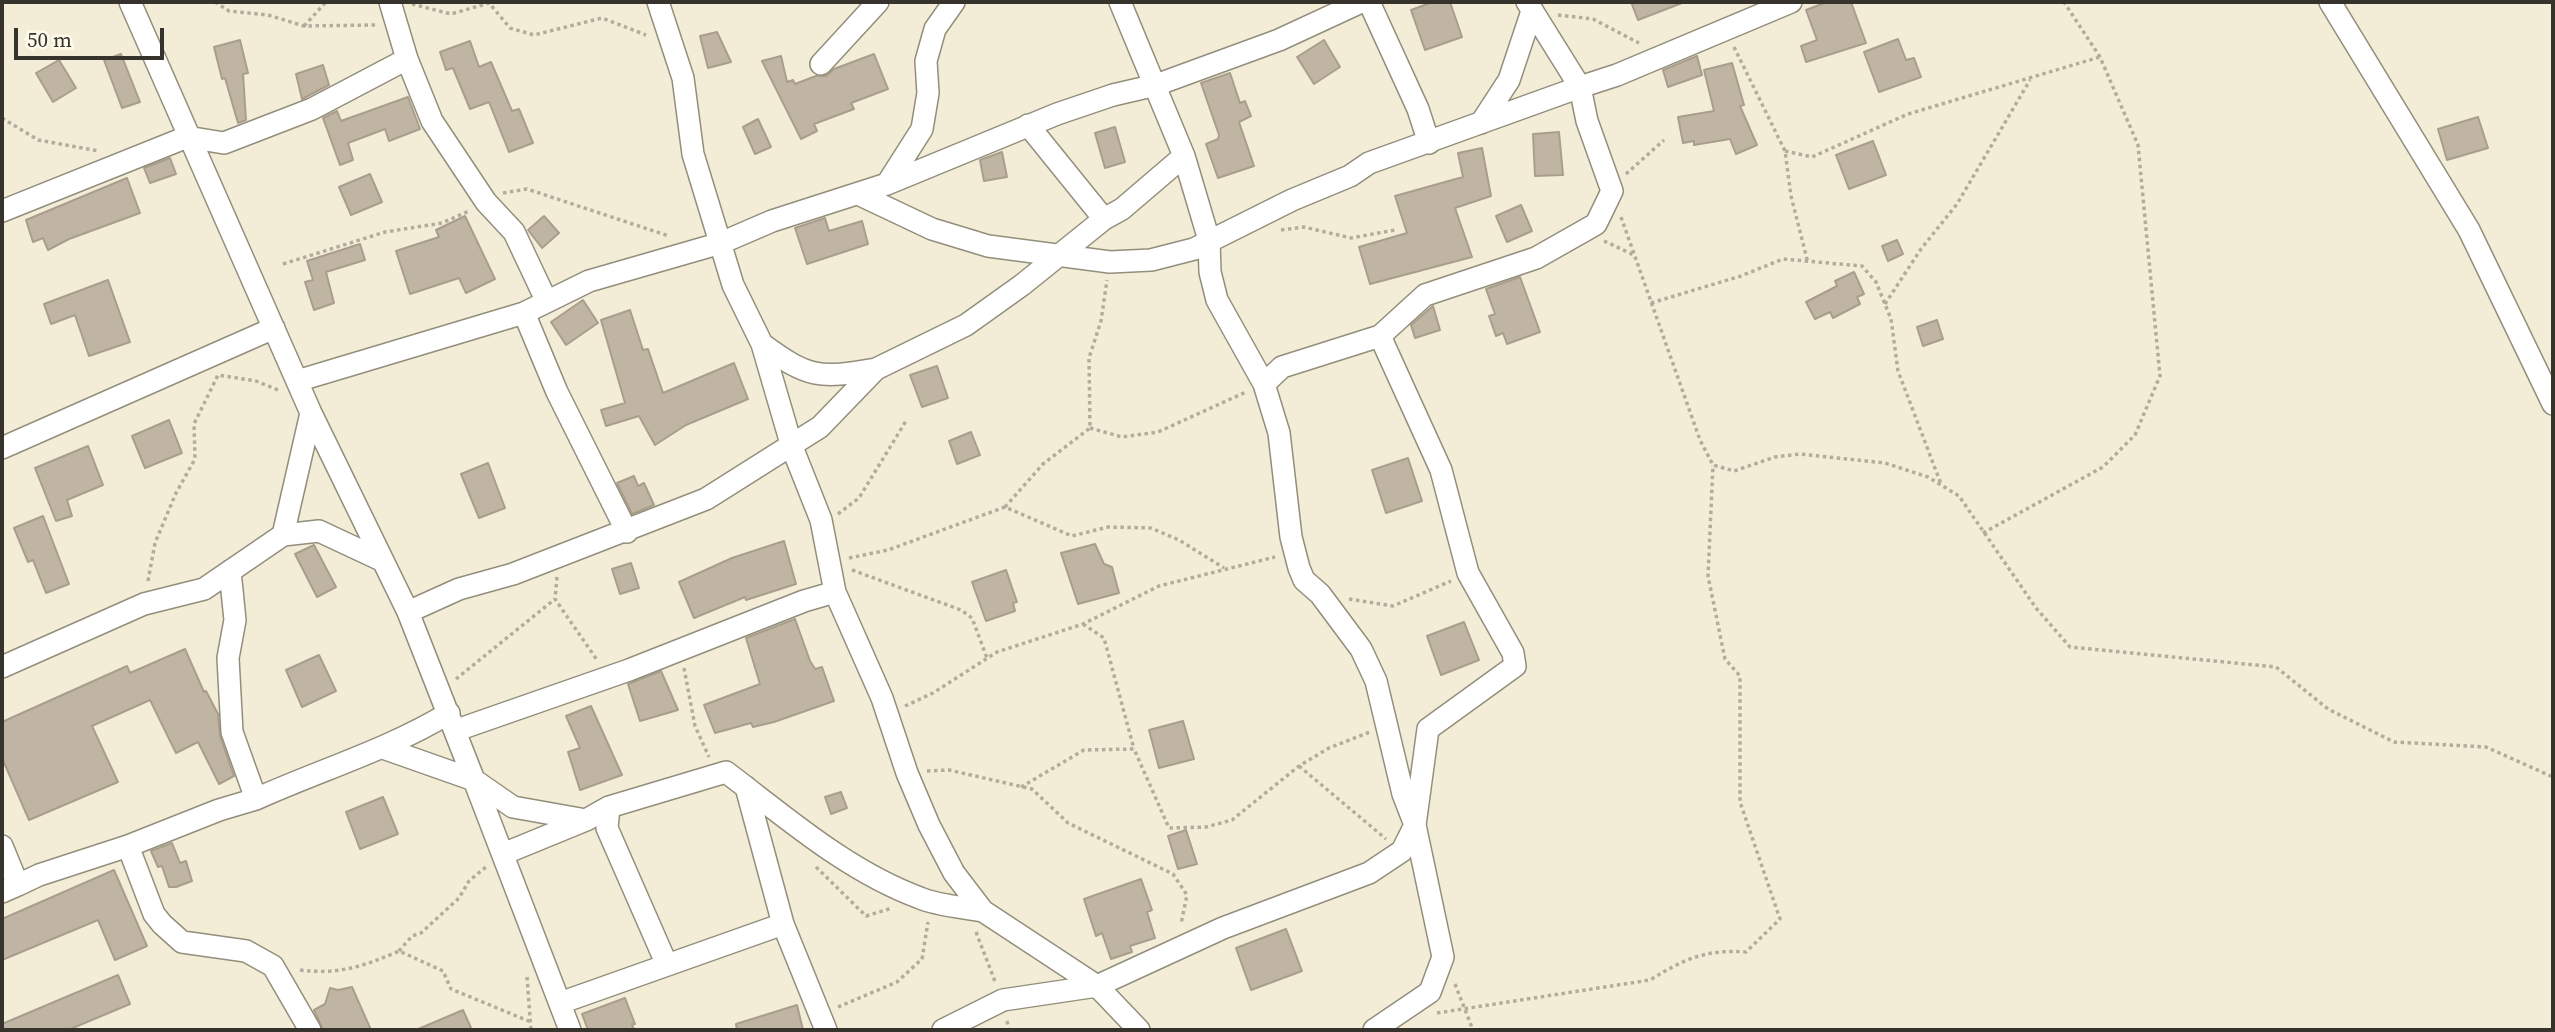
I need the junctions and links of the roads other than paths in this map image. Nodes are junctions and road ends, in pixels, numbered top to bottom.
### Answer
1 (130, 2) edge
2 (390, 2) edge
3 (658, 2) edge
4 (878, 2) edge
5 (1120, 2) edge
6 (1361, 2) edge
7 (1369, 2) edge
8 (1791, 2) edge
9 (2330, 2) edge
10 (948, 4) edge
11 (1530, 6) edge
12 (407, 59) junction
13 (821, 64) dead end
14 (1156, 85) junction
15 (1580, 87) junction
16 (1028, 125) junction
17 (1479, 125) junction
18 (187, 137) junction
19 (1429, 143) junction
20 (1184, 156) junction
21 (887, 184) junction
22 (858, 194) junction
23 (2, 211) edge
24 (1104, 219) junction
25 (1209, 240) junction
26 (721, 243) junction
27 (1063, 254) junction
28 (546, 300) junction
29 (524, 313) junction
30 (274, 328) junction
31 (1380, 336) junction
32 (762, 344) junction
33 (876, 369) junction
34 (1264, 384) junction
35 (291, 387) junction
36 (2553, 404) edge
37 (311, 413) junction
38 (792, 447) junction
39 (2, 448) edge
40 (627, 532) junction
41 (284, 535) junction
42 (382, 561) junction
43 (230, 571) junction
44 (835, 592) junction
45 (408, 612) junction
46 (2, 667) edge
47 (453, 721) junction
48 (383, 748) junction
49 (474, 780) junction
50 (746, 787) junction
51 (256, 799) junction
52 (609, 807) junction
53 (586, 820) junction
54 (1415, 825) junction
55 (2, 846) edge
56 (128, 846) junction
57 (503, 854) junction
58 (10, 888) edge
59 (975, 909) junction
60 (783, 924) junction
61 (667, 965) junction
62 (1097, 986) junction
63 (560, 1003) junction
64 (823, 1022) edge
65 (310, 1030) edge
66 (570, 1030) edge
67 (943, 1030) edge
68 (1139, 1030) edge
69 (1374, 1030) edge

1 - 18 street
2 - 12 street
3 - 26 street
4 - 13 street
5 - 14 street
6 - 14 street
7 - 19 street
8 - 15 street
9 - 36 street
10 - 21 street
11 - 15 street
11 - 17 street
12 - 18 street
12 - 28 street
14 - 16 street
14 - 20 street
15 - 17 street
15 - 31 street
16 - 21 street
16 - 24 street
17 - 19 street
18 - 23 street
18 - 30 street
19 - 25 street
20 - 24 street
20 - 25 street
21 - 22 street
22 - 26 street
22 - 27 street
24 - 27 street
25 - 27 street
25 - 34 street
26 - 28 street
26 - 32 street
27 - 33 street
28 - 29 street
29 - 35 street
29 - 40 street
30 - 35 street
30 - 39 street
31 - 34 street
31 - 54 street
32 - 33 street
32 - 38 street
33 - 38 street
34 - 54 street
35 - 37 street
37 - 41 street
37 - 42 street
38 - 40 street
38 - 44 street
40 - 45 street
41 - 42 street
41 - 43 street
42 - 45 street
43 - 46 street
43 - 51 street
44 - 47 street
44 - 59 street
45 - 47 street
47 - 48 street
47 - 49 street
48 - 49 street
48 - 51 street
49 - 53 street
49 - 57 street
50 - 52 street
50 - 59 street
50 - 60 street
51 - 56 street
52 - 53 street
52 - 61 street
53 - 57 street
54 - 62 street
54 - 69 street
55 - 58 street
56 - 58 street
56 - 65 street
57 - 63 street
59 - 62 street
60 - 61 street
60 - 64 street
61 - 63 street
62 - 67 street
62 - 68 street
63 - 66 street

